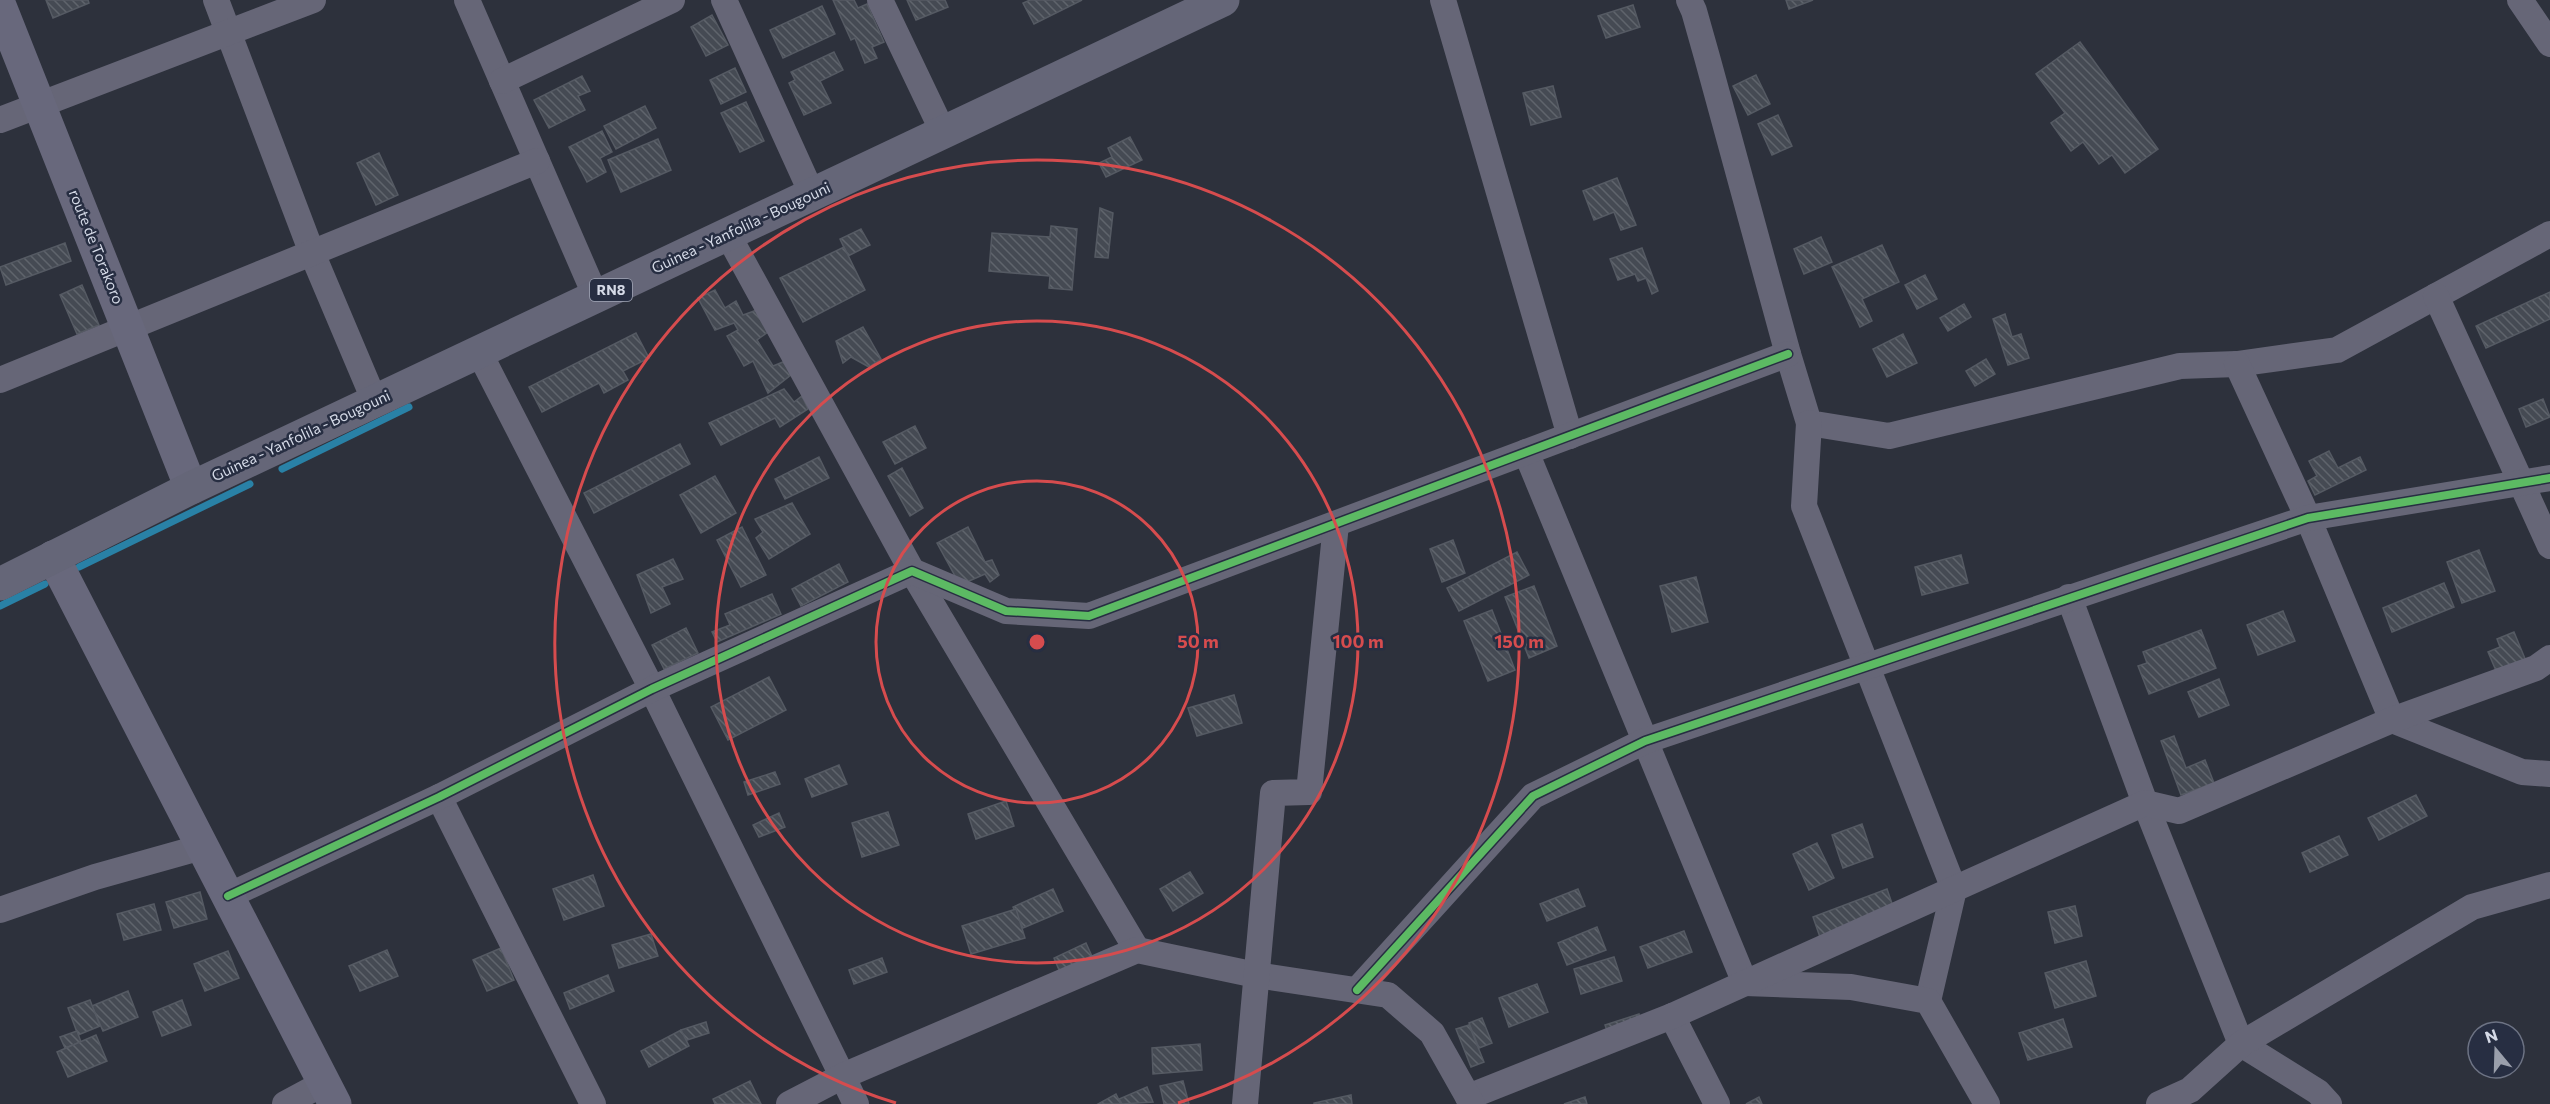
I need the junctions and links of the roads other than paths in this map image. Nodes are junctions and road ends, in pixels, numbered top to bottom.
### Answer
1 (216, 0) edge
2 (313, 0) edge
3 (467, 0) edge
4 (672, 0) edge
5 (724, 0) edge
6 (880, 0) edge
7 (1223, 0) edge
8 (1443, 0) edge
9 (1689, 0) edge
10 (2520, 0) edge
11 (0, 6) edge
12 (229, 32) junction
13 (2550, 44) edge
14 (502, 81) junction
15 (39, 105) junction
16 (0, 120) edge
17 (944, 134) junction
18 (537, 162) junction
19 (812, 194) junction
20 (727, 233) junction
21 (2550, 234) edge
22 (312, 253) junction
23 (2436, 296) junction
24 (596, 297) junction
25 (129, 329) junction
26 (479, 352) junction
27 (1788, 354) junction
28 (2236, 364) junction
29 (0, 380) edge
30 (375, 402) junction
31 (1809, 423) junction
32 (1570, 436) junction
33 (1526, 453) junction
34 (2550, 478) edge
35 (2521, 482) junction
36 (191, 488) junction
37 (2308, 518) junction
38 (1336, 524) junction
39 (2550, 546) edge
40 (53, 557) junction
41 (912, 571) junction
42 (0, 584) edge
43 (2069, 597) junction
44 (2550, 658) edge
45 (1867, 666) junction
46 (652, 689) junction
47 (2392, 720) junction
48 (1646, 741) junction
49 (2550, 774) edge
50 (439, 797) junction
51 (2145, 803) junction
52 (202, 847) junction
53 (2550, 885) edge
54 (1954, 889) junction
55 (228, 896) junction
56 (0, 910) edge
57 (1137, 950) junction
58 (1256, 975) junction
59 (1745, 983) junction
60 (1357, 990) junction
61 (1928, 1001) junction
62 (1672, 1016) junction
63 (2241, 1044) junction
64 (843, 1077) junction
65 (330, 1094) edge
66 (1470, 1100) edge
67 (285, 1104) edge
68 (593, 1104) edge
69 (789, 1104) edge
70 (856, 1104) edge
71 (1245, 1104) edge
72 (1717, 1104) edge
73 (1987, 1104) edge
74 (2159, 1104) edge
75 (2329, 1104) edge

1 - 12 street
2 - 12 street
3 - 14 street
4 - 14 street
5 - 19 street
6 - 17 street
7 - 17 main road, Guinea - Yanfolila - Bougouni / RN8
8 - 32 street
9 - 27 street
10 - 13 street
11 - 15 street, route de Torakoro
12 - 15 street
12 - 22 street
14 - 18 street
15 - 16 street
15 - 25 street, route de Torakoro
17 - 19 main road, Guinea - Yanfolila - Bougouni / RN8
18 - 22 street
18 - 24 street
19 - 20 main road, Guinea - Yanfolila - Bougouni / RN8
20 - 24 main road, Guinea - Yanfolila - Bougouni / RN8
20 - 41 street
21 - 23 street
22 - 25 street
22 - 30 street
23 - 28 street
23 - 35 street
24 - 26 main road, Guinea - Yanfolila - Bougouni / RN8
25 - 29 street
25 - 36 street, route de Torakoro
26 - 30 main road, Guinea - Yanfolila - Bougouni / RN8
26 - 46 street
27 - 31 street
27 - 32 street
28 - 31 street
28 - 37 street
30 - 36 main road, Guinea - Yanfolila - Bougouni / RN8
31 - 45 street
32 - 33 street
33 - 38 street
33 - 48 street
34 - 35 street
35 - 37 street
35 - 39 street
36 - 40 main road, Guinea - Yanfolila - Bougouni / RN8
37 - 43 street
37 - 47 street
38 - 41 street
38 - 58 street
40 - 42 main road, Guinea - Yanfolila - Bougouni / RN8
40 - 52 street
41 - 46 street
41 - 57 street
43 - 45 street
43 - 51 street
44 - 47 street
45 - 48 street
45 - 54 street
46 - 50 street
46 - 64 street
47 - 49 street
47 - 51 street
48 - 59 street
48 - 60 street
50 - 55 street
50 - 68 street
51 - 54 street
51 - 63 street
52 - 55 street
52 - 56 street
53 - 63 street
54 - 59 street
54 - 61 street
55 - 65 street
57 - 58 street
57 - 64 street
58 - 60 street
58 - 71 street
59 - 61 street
59 - 62 street
60 - 66 street
61 - 73 street
62 - 66 street
62 - 72 street
63 - 74 street
63 - 75 street
64 - 69 street
64 - 70 street
65 - 67 street

